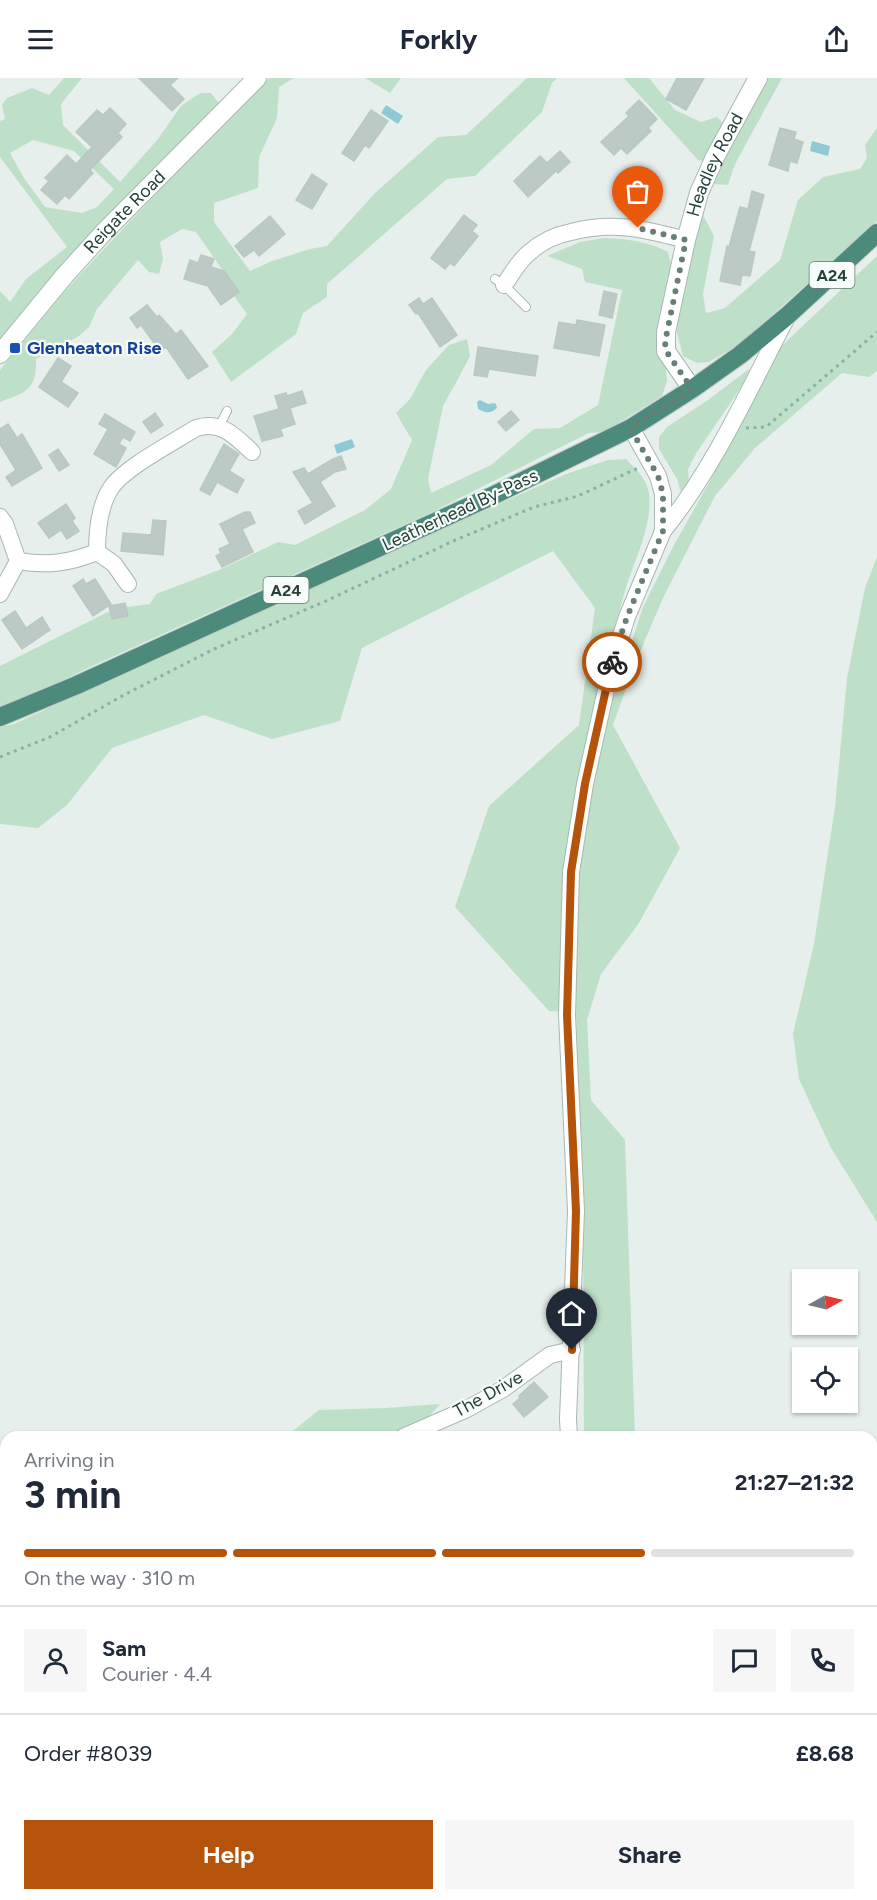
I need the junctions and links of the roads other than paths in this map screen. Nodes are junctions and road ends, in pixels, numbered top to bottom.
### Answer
1 (257, 78) edge
2 (758, 78) edge
3 (877, 233) edge
4 (686, 240) junction
5 (500, 282) joint
6 (526, 307) dead end
7 (787, 316) junction
8 (0, 354) edge
9 (692, 389) junction
10 (227, 411) dead end
11 (219, 427) junction
12 (630, 428) junction
13 (252, 452) dead end
14 (0, 517) edge
15 (663, 531) junction
16 (97, 552) junction
17 (18, 561) junction
18 (128, 584) dead end
19 (0, 594) edge
20 (0, 717) edge
21 (572, 1350) junction
22 (416, 1431) edge
23 (569, 1431) edge

1 - 8 main road, Reigate Road
2 - 4 main road, Headley Road
3 - 7 highway, Leatherhead By-Pass / A24
4 - 5 street
4 - 9 main road, Headley Road
5 - 6 lane
7 - 9 highway, Leatherhead By-Pass / A24
7 - 15 street
9 - 12 highway, Leatherhead By-Pass / A24
10 - 11 lane
11 - 13 street
11 - 16 street
12 - 15 street
12 - 20 highway, Leatherhead By-Pass / A24
14 - 17 street
15 - 21 street
16 - 17 street
16 - 18 street
17 - 19 street
21 - 22 street, The Drive
21 - 23 street

